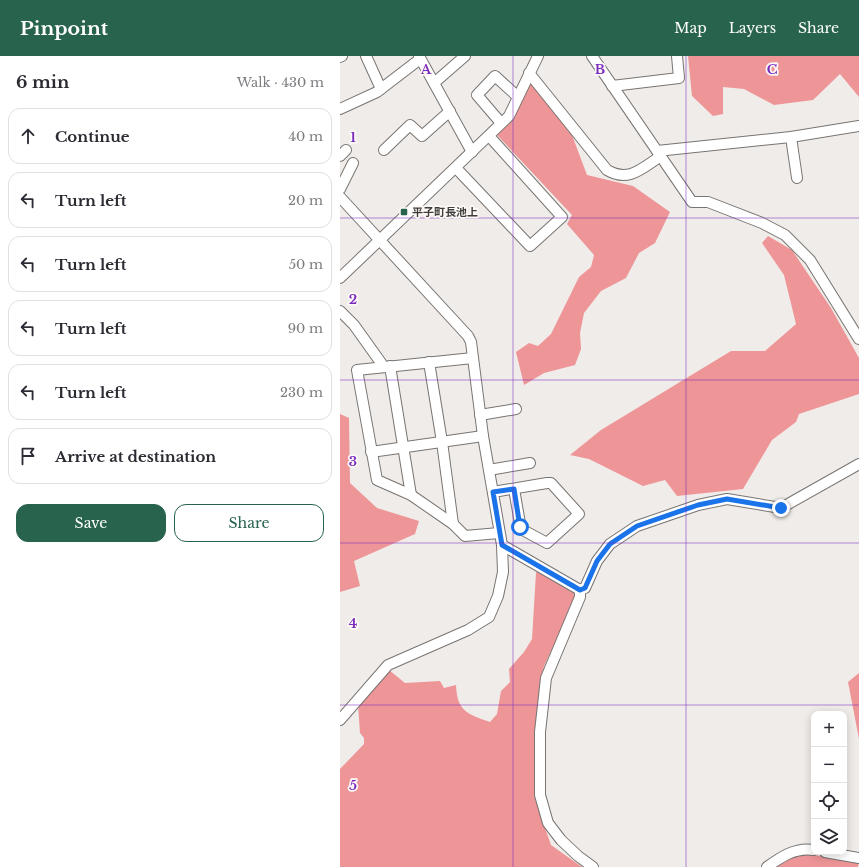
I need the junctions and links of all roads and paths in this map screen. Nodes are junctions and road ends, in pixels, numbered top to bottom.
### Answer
1 (366, 56) edge
2 (465, 56) edge
3 (538, 56) edge
4 (592, 56) edge
5 (677, 56) edge
6 (419, 57) edge
7 (529, 73) junction
8 (434, 84) junction
9 (612, 86) junction
10 (381, 89) junction
11 (518, 97) junction
12 (340, 109) edge
13 (450, 111) junction
14 (501, 123) junction
15 (859, 126) edge
16 (489, 136) junction
17 (791, 137) junction
18 (384, 150) dead end
19 (472, 152) junction
20 (659, 153) junction
21 (354, 163) dead end
22 (456, 168) junction
23 (797, 178) dead end
24 (340, 189) edge
25 (340, 197) edge
26 (380, 240) junction
27 (340, 277) edge
28 (340, 311) edge
29 (859, 339) edge
30 (473, 358) junction
31 (429, 362) junction
32 (387, 367) junction
33 (516, 409) dead end
34 (480, 415) junction
35 (483, 436) junction
36 (442, 442) junction
37 (403, 448) junction
38 (370, 452) junction
39 (530, 464) dead end
40 (859, 464) edge
41 (489, 470) junction
42 (514, 489) junction
43 (493, 492) junction
44 (411, 495) junction
45 (453, 524) junction
46 (499, 533) junction
47 (502, 545) junction
48 (580, 590) junction
49 (340, 720) edge
50 (811, 850) edge
51 (842, 855) edge
52 (859, 858) edge
53 (593, 867) edge
54 (766, 867) edge

1 - 10 street
2 - 8 street
3 - 7 street
4 - 9 street
5 - 9 street
6 - 8 street
6 - 10 street
7 - 11 street
7 - 20 street
8 - 13 street
9 - 20 street
10 - 12 street
11 - 14 street
11 - 14 street
13 - 18 street
13 - 19 street
14 - 16 street
15 - 17 street
16 - 19 street
16 - 22 street
17 - 20 street
17 - 23 street
19 - 22 street
20 - 29 street
21 - 24 street
22 - 26 street
25 - 26 street
26 - 27 street
26 - 30 street
28 - 32 street
30 - 31 street
30 - 34 street
31 - 32 street
31 - 36 street
32 - 37 street
32 - 38 street
33 - 34 street
34 - 35 street
35 - 36 street
35 - 41 street
36 - 37 street
36 - 45 street
37 - 38 street
37 - 44 street
38 - 44 street
39 - 41 street
40 - 48 street
41 - 43 street
42 - 42 street
42 - 43 street
43 - 46 street
44 - 45 street
45 - 46 street
46 - 47 street
47 - 48 street
47 - 49 street
48 - 53 street
50 - 54 street
51 - 52 street

